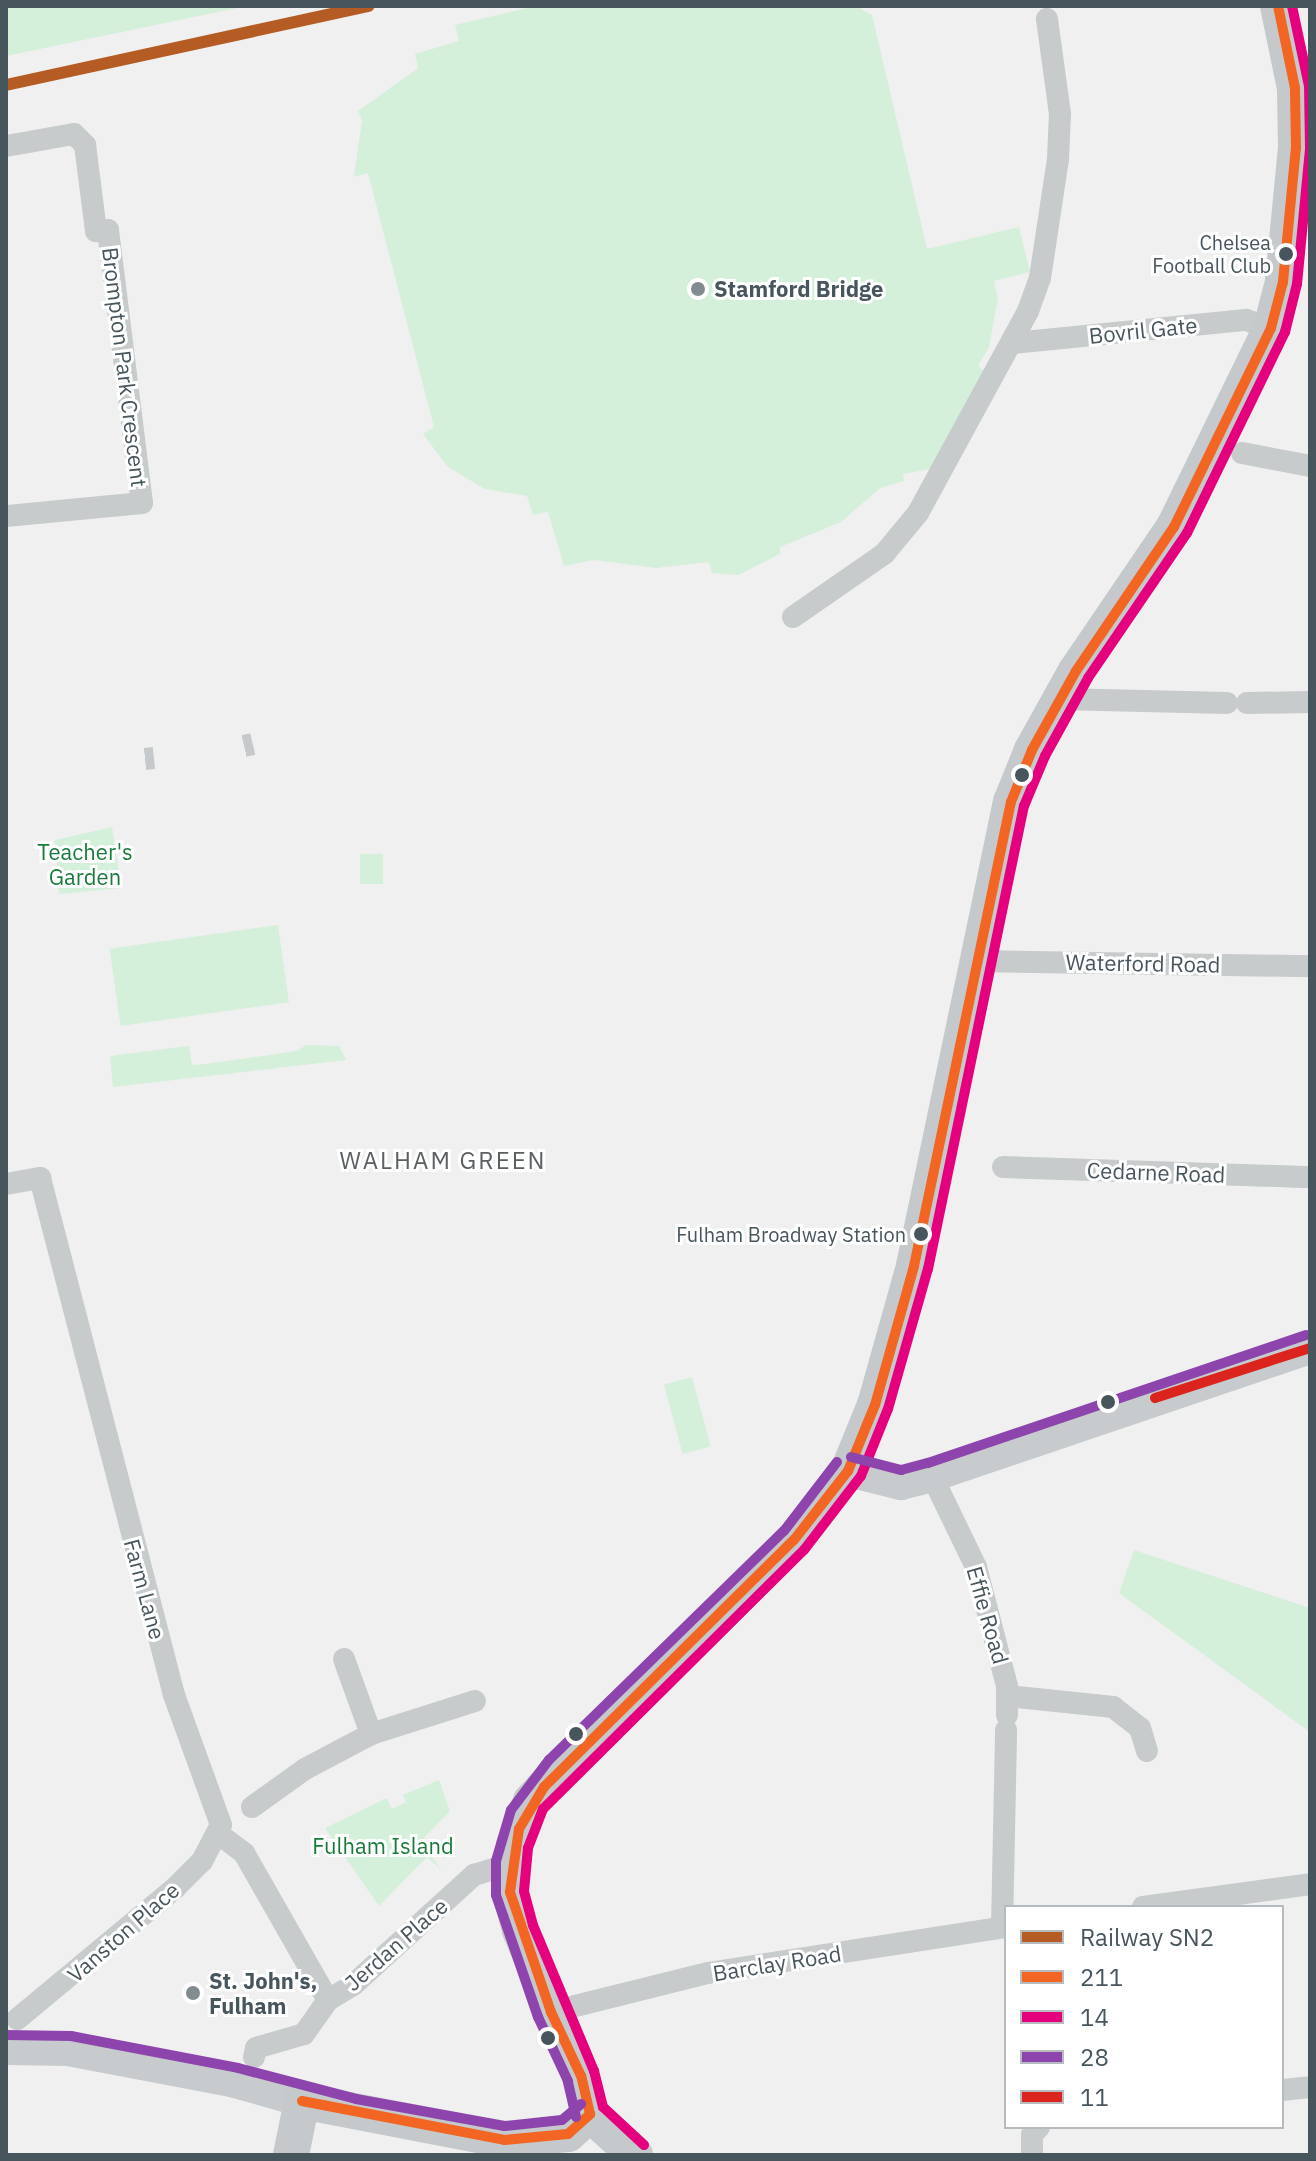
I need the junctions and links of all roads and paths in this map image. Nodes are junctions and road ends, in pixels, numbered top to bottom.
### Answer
1 (1278, 6) edge
2 (1047, 19) dead end
3 (6, 146) edge
4 (1271, 328) junction
5 (1014, 343) junction
6 (1242, 453) dead end
7 (1310, 466) edge
8 (6, 516) edge
9 (793, 617) dead end
10 (1060, 699) junction
11 (1310, 702) edge
12 (976, 961) junction
13 (1310, 966) edge
14 (1003, 1167) dead end
15 (1310, 1177) edge
16 (6, 1184) edge
17 (1310, 1348) edge
18 (848, 1471) junction
19 (932, 1476) junction
20 (344, 1659) dead end
21 (475, 1701) dead end
22 (1007, 1714) junction
23 (371, 1734) junction
24 (1147, 1751) dead end
25 (252, 1807) dead end
26 (220, 1835) junction
27 (510, 1864) junction
28 (1310, 1884) edge
29 (1004, 1905) edge
30 (1158, 1905) edge
31 (1004, 1927) edge
32 (6, 1999) edge
33 (323, 2009) junction
34 (551, 2012) junction
35 (14, 2038) edge
36 (254, 2057) dead end
37 (1310, 2087) edge
38 (1284, 2090) edge
39 (302, 2101) junction
40 (590, 2114) junction
41 (1037, 2129) edge
42 (291, 2155) edge
43 (635, 2155) edge
44 (1032, 2155) edge

1 - 4 main road
2 - 5 street
3 - 8 street, Brompton Park Crescent
4 - 5 street, Bovril Gate
4 - 10 main road
5 - 9 street
6 - 7 street
10 - 11 street
10 - 12 main road
12 - 13 street, Waterford Road
12 - 18 main road
14 - 15 street, Cedarne Road
16 - 26 street, Farm Lane
17 - 19 main road
18 - 19 main road
18 - 27 main road
19 - 22 street, Effie Road
20 - 23 street
21 - 23 street
22 - 24 street
22 - 29 street, Effie Road
23 - 25 street
26 - 33 street
26 - 35 street, Vanston Place
27 - 33 street, Jerdan Place
27 - 34 main road
28 - 30 street
31 - 34 street, Barclay Road
32 - 35 street
33 - 36 street, Jerdan Place
34 - 40 main road
35 - 39 main road
37 - 38 street
39 - 40 main road
39 - 42 main road
40 - 43 main road
41 - 44 street

